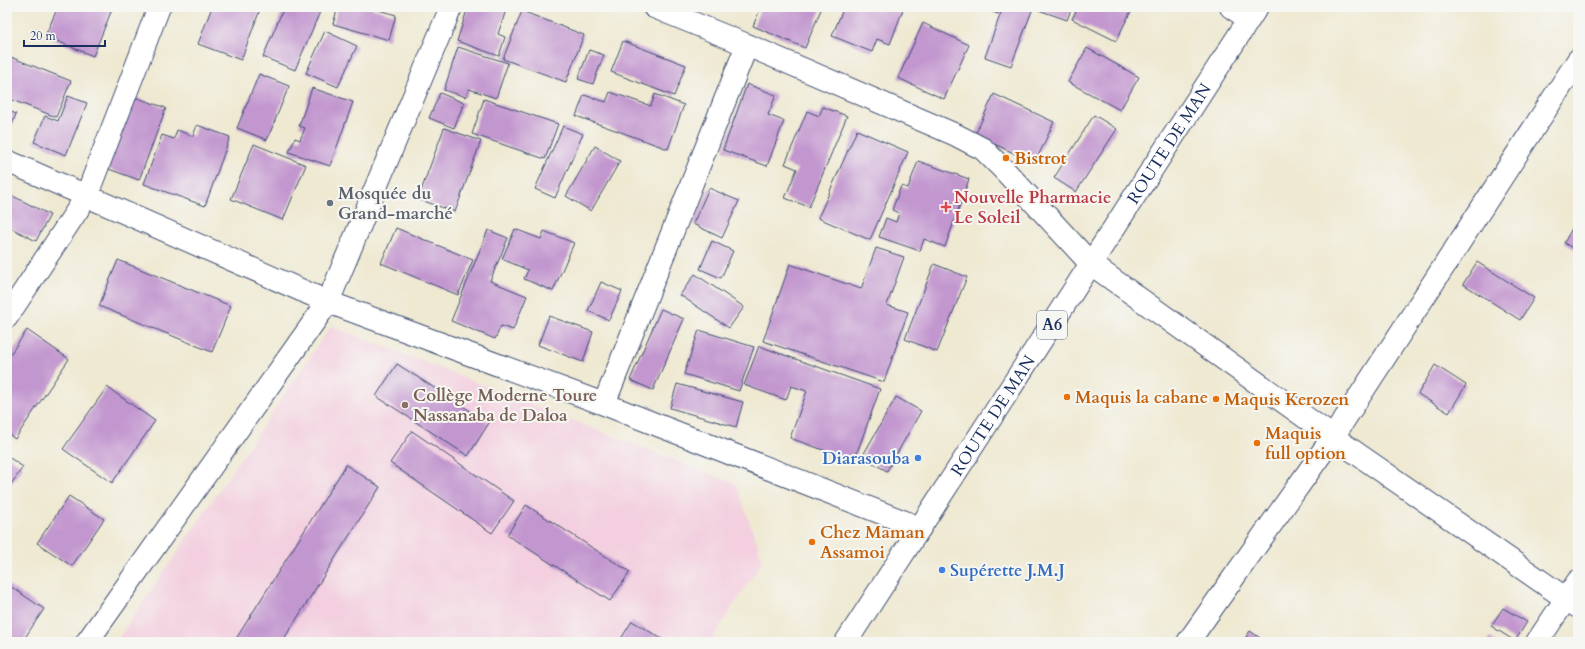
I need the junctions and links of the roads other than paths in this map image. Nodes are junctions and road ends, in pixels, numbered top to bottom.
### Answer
1 (159, 7) edge
2 (451, 7) edge
3 (654, 7) edge
4 (1231, 7) edge
5 (1253, 13) edge
6 (747, 45) junction
7 (1578, 60) edge
8 (7, 161) edge
9 (86, 197) junction
10 (1091, 264) junction
11 (328, 302) junction
12 (7, 317) edge
13 (604, 404) junction
14 (1333, 437) junction
15 (920, 528) junction
16 (1574, 595) edge
17 (87, 642) edge
18 (846, 642) edge
19 (1188, 642) edge
20 (1537, 642) edge

1 - 9 main road
2 - 11 main road
3 - 6 main road
4 - 5 main road
5 - 10 main road, ROUTE DE MAN / A6
6 - 10 main road
6 - 13 main road
7 - 14 main road
8 - 9 main road
9 - 11 main road
9 - 12 main road
10 - 14 main road
10 - 15 main road, ROUTE DE MAN / A6
11 - 13 main road
11 - 17 main road
13 - 15 main road
14 - 16 main road
14 - 19 main road
15 - 18 main road, ROUTE DE MAN / A6
16 - 20 main road

